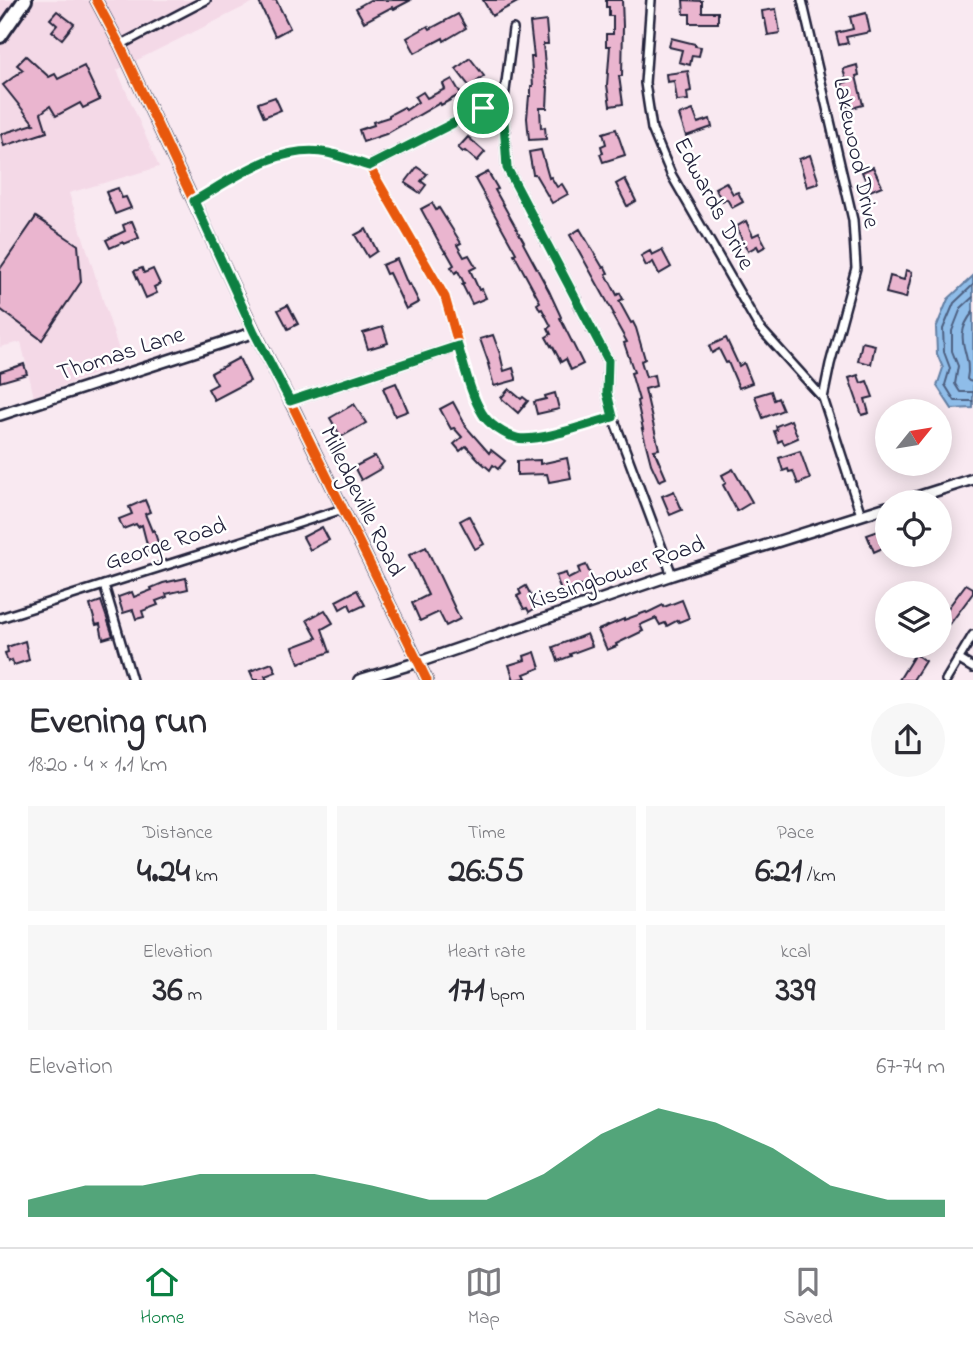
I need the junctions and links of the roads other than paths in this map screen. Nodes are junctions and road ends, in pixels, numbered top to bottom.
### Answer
1 (25, 0) edge
2 (96, 0) edge
3 (206, 0) edge
4 (651, 0) edge
5 (802, 0) edge
6 (513, 29) dead end
7 (0, 36) edge
8 (120, 45) junction
9 (503, 106) junction
10 (369, 166) junction
11 (194, 201) junction
12 (254, 332) junction
13 (458, 346) junction
14 (823, 398) junction
15 (290, 401) junction
16 (0, 415) edge
17 (613, 417) junction
18 (973, 479) edge
19 (939, 490) edge
20 (343, 509) junction
21 (875, 511) edge
22 (861, 515) junction
23 (672, 575) junction
24 (104, 585) junction
25 (0, 618) edge
26 (973, 635) edge
27 (958, 659) junction
28 (419, 662) junction
29 (973, 668) edge
30 (132, 680) edge
31 (359, 680) edge
32 (427, 680) edge
33 (946, 680) edge

1 - 7 highway
2 - 8 street, Milledgeville Road
3 - 8 street
4 - 14 street, Edwards Drive
5 - 14 street, Lakewood Drive
6 - 9 street
8 - 11 street, Milledgeville Road
9 - 10 street
9 - 17 street
10 - 11 street
10 - 13 street
11 - 12 street, Milledgeville Road
12 - 15 street, Milledgeville Road
12 - 16 street, Thomas Lane
13 - 15 street
13 - 17 street
14 - 22 street, Lakewood Drive
15 - 20 street, Milledgeville Road
17 - 23 street
18 - 19 street
20 - 24 street, George Road
20 - 28 street, Milledgeville Road
21 - 22 street, Kissingbower Road
22 - 23 street, Kissingbower Road
23 - 28 street, Kissingbower Road
24 - 25 street, George Road
24 - 30 street
26 - 27 street
27 - 29 street
27 - 33 street
28 - 31 street, Kissingbower Road
28 - 32 street, Milledgeville Road

